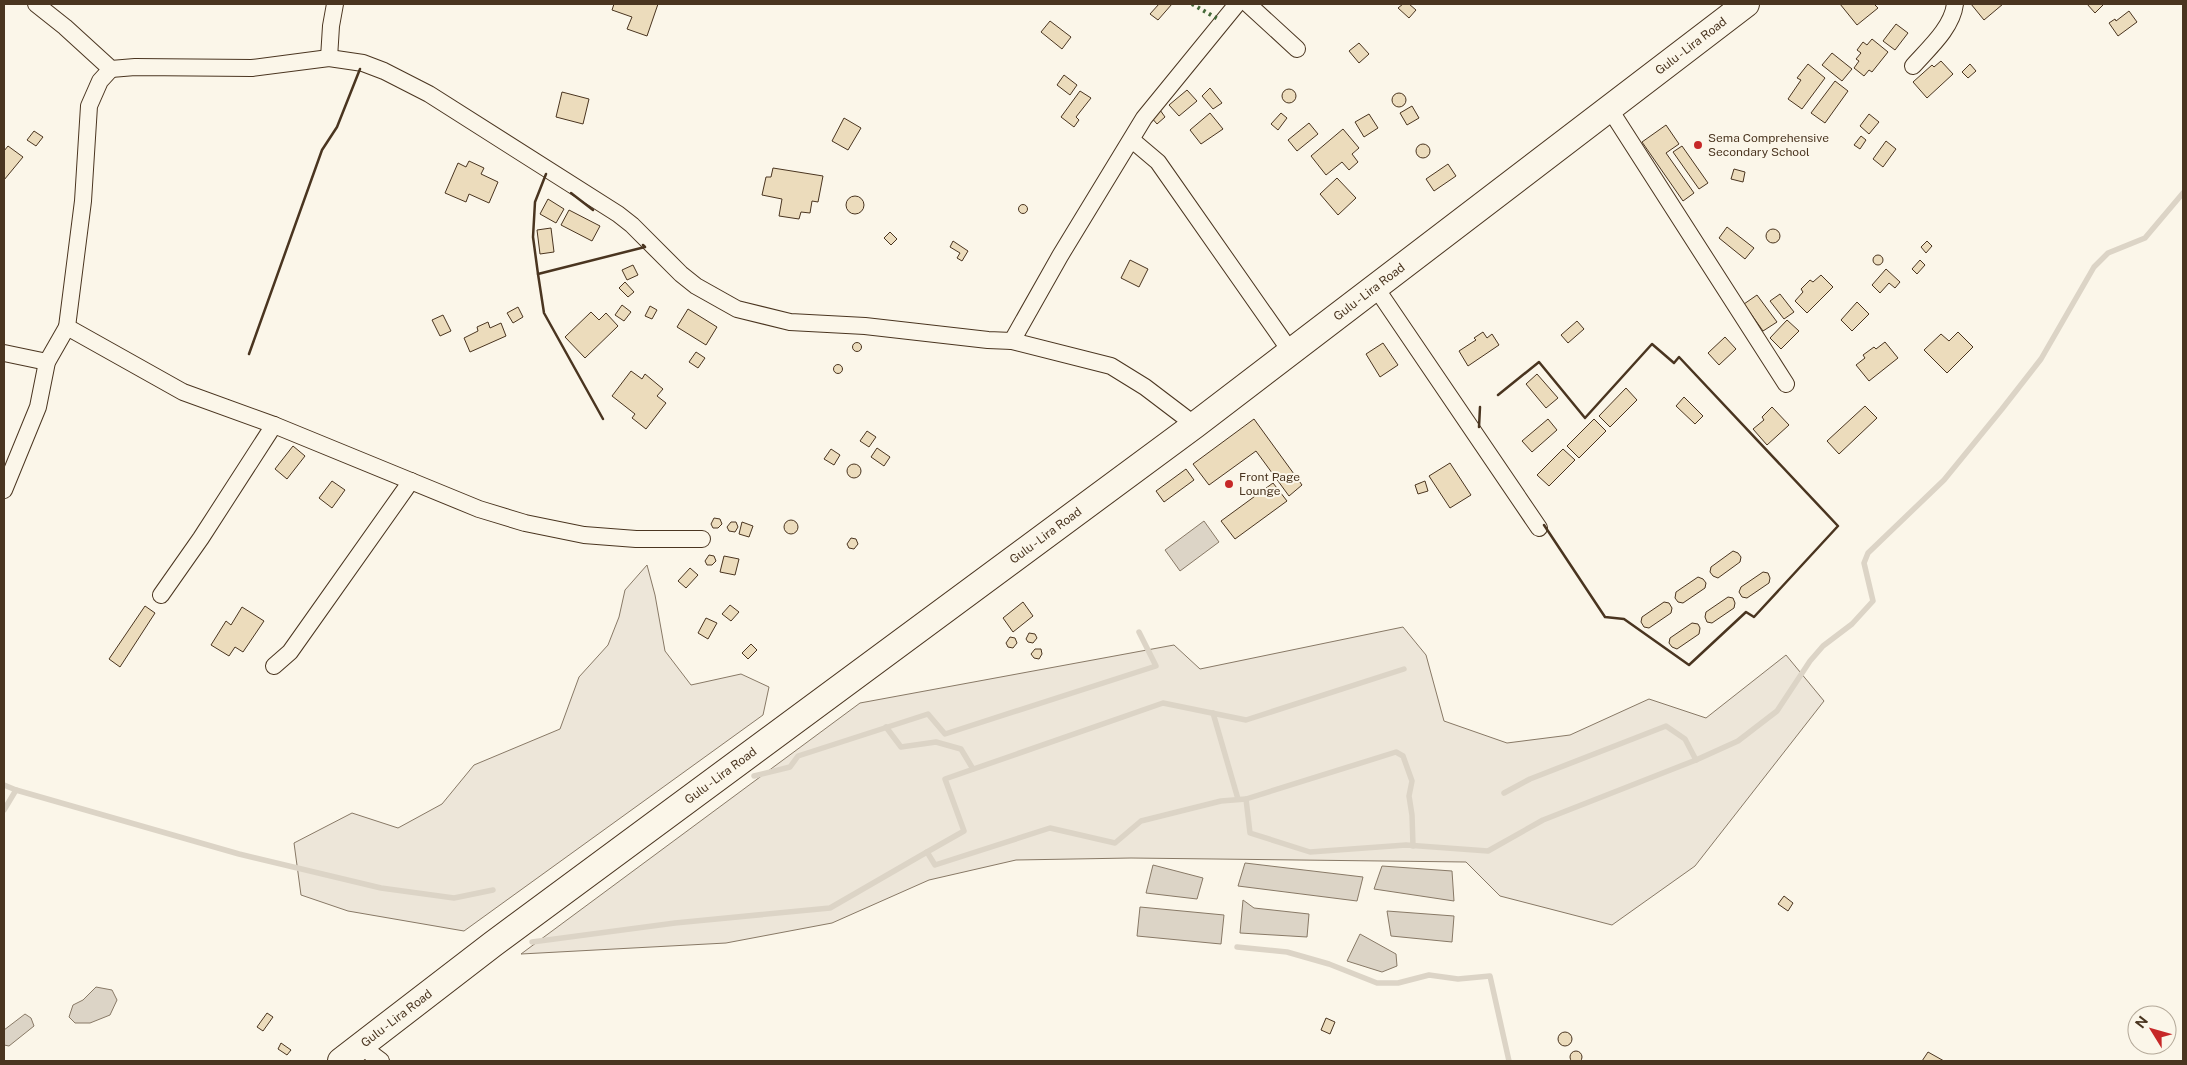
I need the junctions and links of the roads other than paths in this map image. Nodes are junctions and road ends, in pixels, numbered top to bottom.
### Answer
1 (36, 4) edge
2 (335, 4) edge
3 (1237, 4) edge
4 (1248, 4) edge
5 (1746, 4) edge
6 (1955, 4) edge
7 (1297, 50) dead end
8 (329, 58) junction
9 (1913, 66) dead end
10 (111, 69) junction
11 (1609, 108) junction
12 (1132, 140) junction
13 (1376, 288) junction
14 (67, 327) junction
15 (1012, 340) junction
16 (1291, 352) junction
17 (4, 353) edge
18 (47, 362) junction
19 (1786, 384) dead end
20 (274, 425) junction
21 (1195, 425) junction
22 (412, 481) junction
23 (4, 490) edge
24 (1539, 528) dead end
25 (702, 539) dead end
26 (161, 595) dead end
27 (274, 666) dead end
28 (361, 1056) edge

1 - 10 street
2 - 8 street
3 - 12 street
4 - 7 street
5 - 11 main road, Gulu - Lira Road
6 - 9 street
8 - 10 street
8 - 15 street
10 - 14 street
11 - 13 main road, Gulu - Lira Road
11 - 19 street
12 - 15 street
12 - 16 street
13 - 16 main road, Gulu - Lira Road
13 - 24 street
14 - 18 street
14 - 20 street
15 - 21 street
16 - 21 main road, Gulu - Lira Road
17 - 18 street
18 - 23 street
20 - 22 street
20 - 26 street
21 - 28 main road, Gulu - Lira Road
22 - 25 street
22 - 27 street

